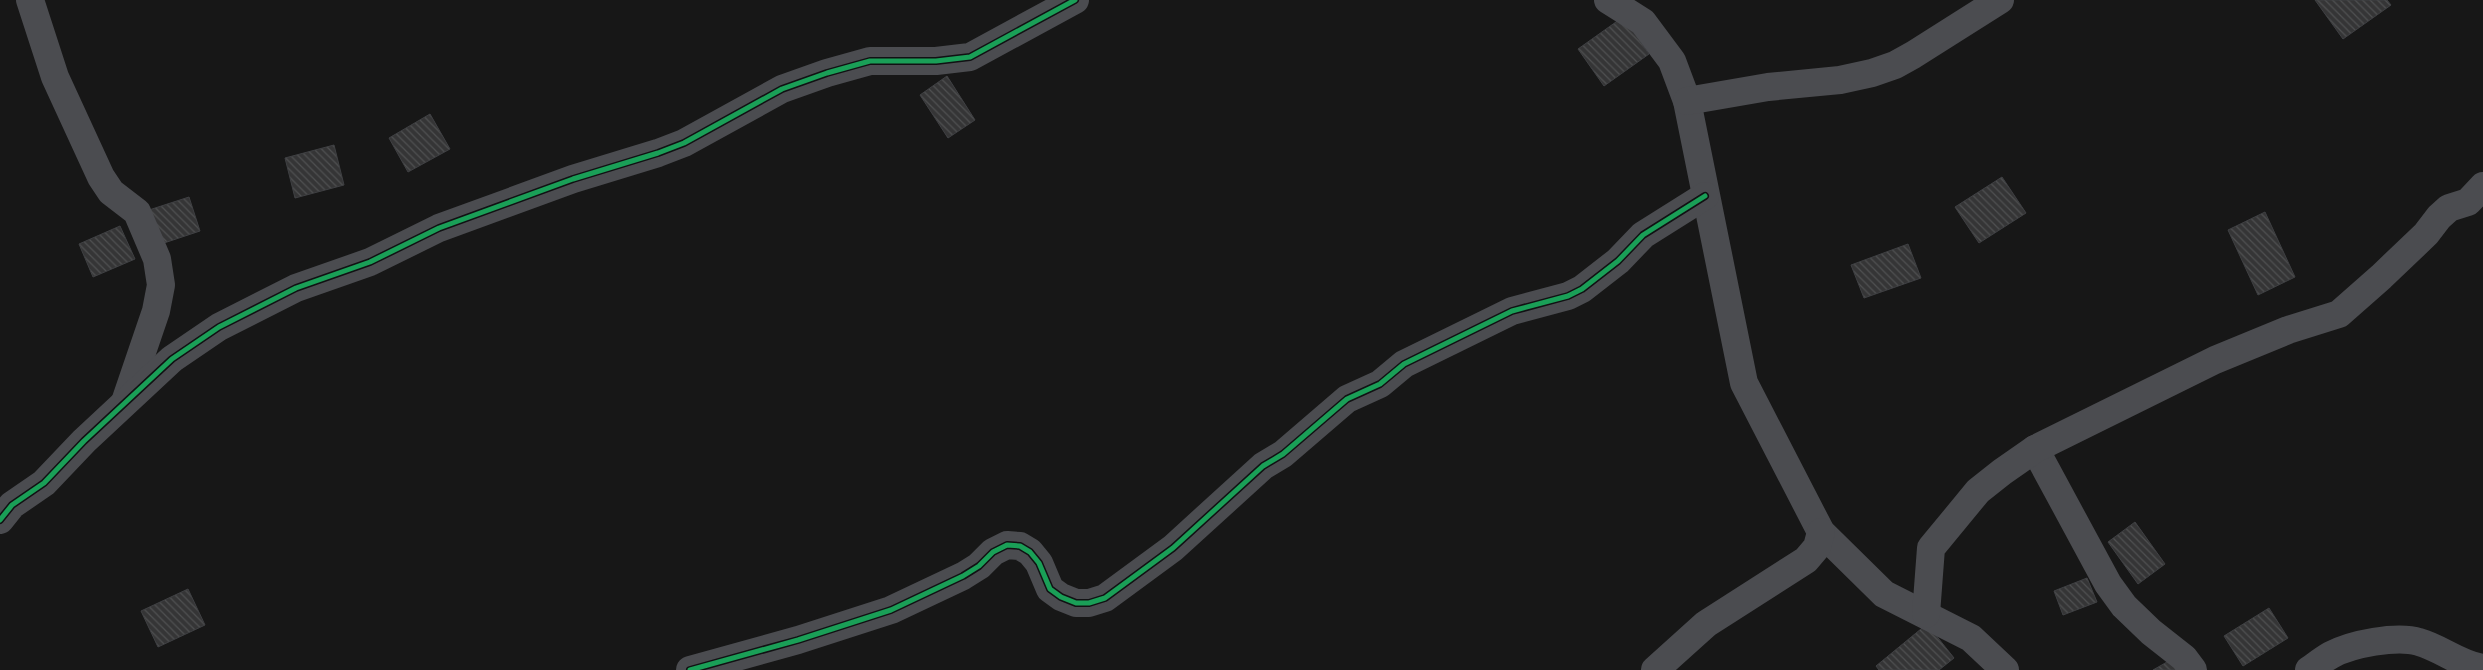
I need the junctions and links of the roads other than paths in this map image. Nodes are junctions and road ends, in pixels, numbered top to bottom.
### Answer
1 (30, 0) edge
2 (1075, 0) edge
3 (1608, 0) edge
4 (2000, 0) edge
5 (1687, 101) junction
6 (2483, 186) edge
7 (1705, 196) junction
8 (125, 402) junction
9 (2035, 449) junction
10 (0, 520) edge
11 (1821, 532) junction
12 (1926, 614) junction
13 (1664, 667) edge
14 (2483, 668) edge
15 (690, 670) edge
16 (2005, 670) edge
17 (2193, 670) edge
18 (2309, 670) edge

1 - 8 street
2 - 8 street
3 - 5 street
4 - 5 street
5 - 7 street
6 - 9 street
7 - 11 street
7 - 15 street
8 - 10 street
9 - 12 street
9 - 17 street
11 - 12 street
11 - 13 street
12 - 16 street
14 - 18 street

